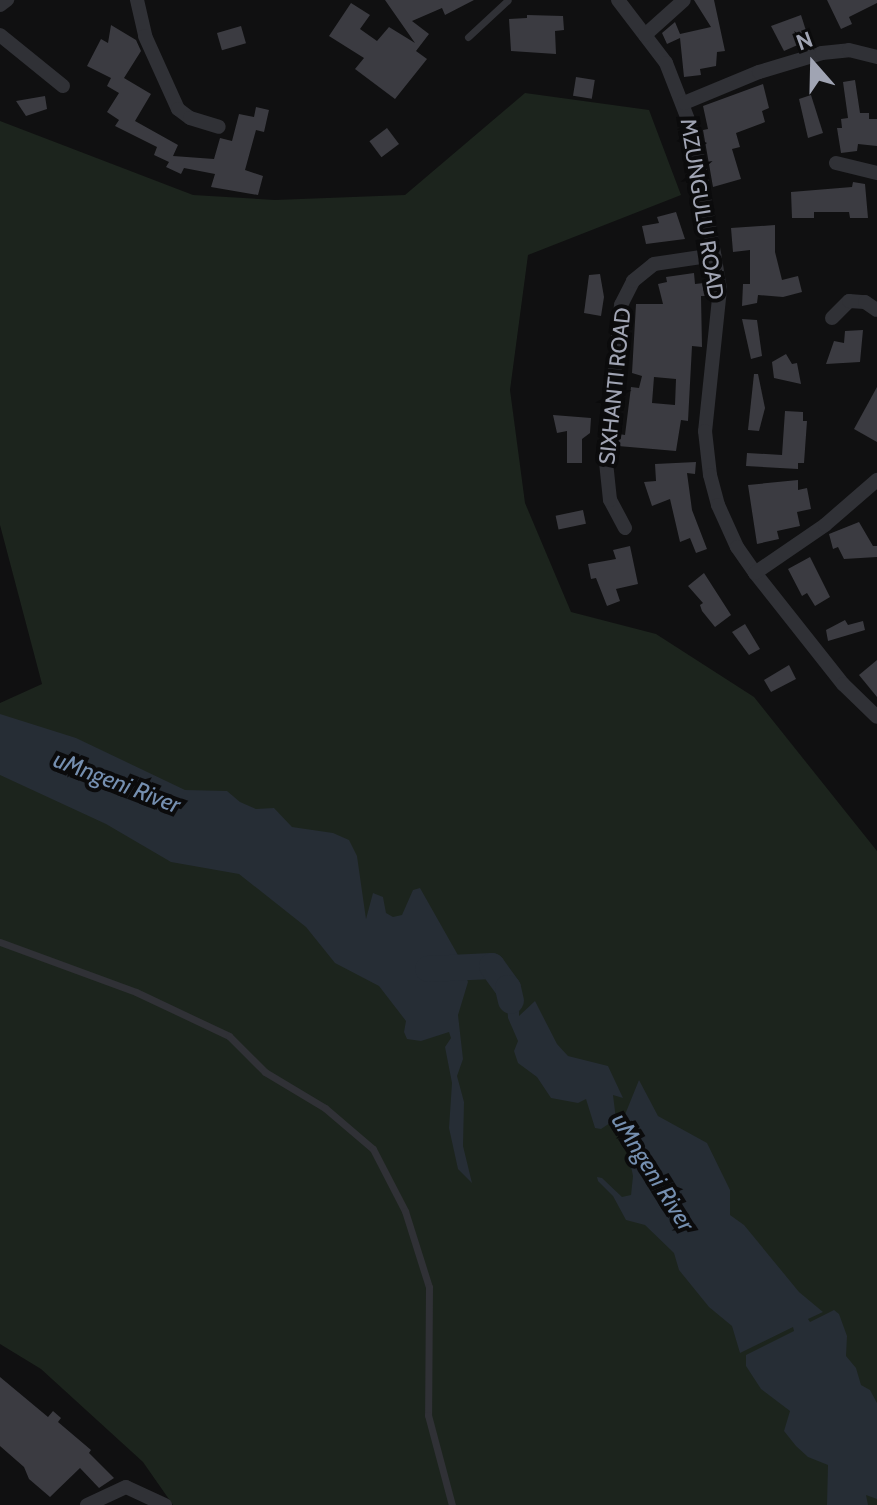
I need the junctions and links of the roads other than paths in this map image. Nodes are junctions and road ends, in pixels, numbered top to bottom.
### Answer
1 (7, 0) edge
2 (137, 0) edge
3 (508, 0) edge
4 (618, 0) edge
5 (684, 0) edge
6 (0, 5) edge
7 (0, 35) edge
8 (645, 35) junction
9 (468, 37) dead end
10 (877, 57) edge
11 (63, 86) dead end
12 (684, 103) junction
13 (219, 127) dead end
14 (836, 163) dead end
15 (877, 173) edge
16 (714, 255) junction
17 (877, 310) edge
18 (832, 318) dead end
19 (877, 480) edge
20 (625, 528) dead end
21 (755, 573) junction
22 (877, 717) edge
23 (0, 942) edge
24 (87, 1505) edge
25 (165, 1505) edge
26 (452, 1505) edge

1 - 6 street
2 - 13 street
3 - 9 lane
4 - 8 street, MZUNGULU ROAD
5 - 8 street
7 - 11 street
8 - 12 street, MZUNGULU ROAD
10 - 12 street
12 - 16 street, MZUNGULU ROAD
14 - 15 street
16 - 20 street, SIXHANTI ROAD
16 - 21 street, MZUNGULU ROAD
17 - 18 street
19 - 21 street
21 - 22 street, MZUNGULU ROAD
23 - 26 lane
24 - 25 street

